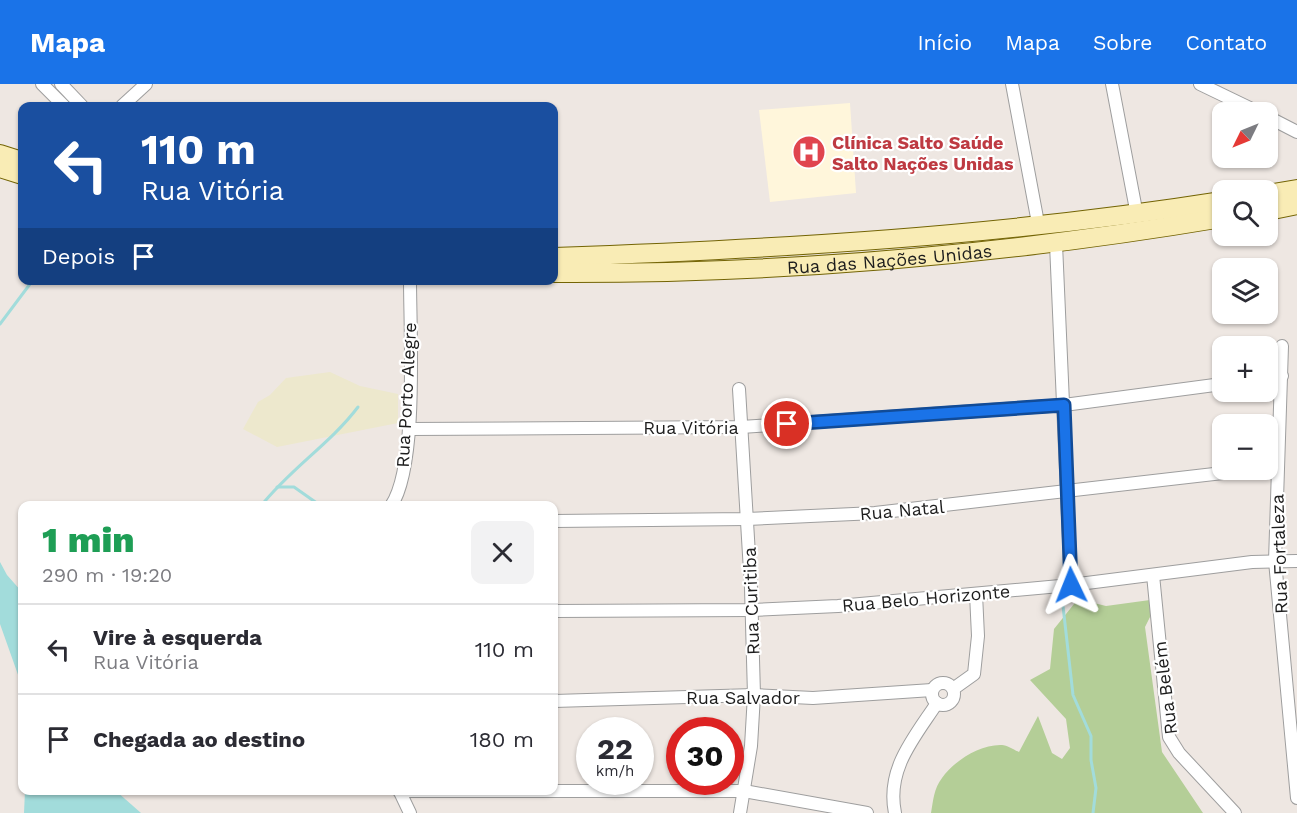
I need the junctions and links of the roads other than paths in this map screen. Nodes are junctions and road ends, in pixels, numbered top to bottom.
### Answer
1 (42, 84) edge
2 (61, 84) edge
3 (146, 84) edge
4 (1012, 84) edge
5 (1112, 84) edge
6 (1200, 84) edge
7 (60, 102) edge
8 (78, 102) edge
9 (126, 102) edge
10 (1237, 102) edge
11 (1278, 122) edge
12 (1297, 132) edge
13 (0, 154) edge
14 (18, 159) edge
15 (0, 168) edge
16 (18, 174) edge
17 (1297, 189) edge
18 (1278, 192) edge
19 (1212, 203) edge
20 (1297, 205) edge
21 (1278, 209) edge
22 (1137, 215) junction
23 (1212, 220) edge
24 (1038, 223) junction
25 (903, 239) junction
26 (1056, 244) junction
27 (558, 257) edge
28 (902, 259) junction
29 (558, 273) edge
30 (410, 285) edge
31 (1282, 346) dead end
32 (1282, 376) junction
33 (1278, 377) edge
34 (1212, 385) edge
35 (739, 389) dead end
36 (1064, 405) junction
37 (1278, 414) edge
38 (741, 427) junction
39 (409, 429) junction
40 (1212, 474) edge
41 (1272, 480) edge
42 (1068, 492) junction
43 (394, 501) edge
44 (747, 519) junction
45 (558, 521) edge
46 (1275, 561) junction
47 (1297, 561) edge
48 (1153, 575) junction
49 (1071, 585) junction
50 (976, 594) junction
51 (752, 610) junction
52 (558, 611) edge
53 (953, 689) junction
54 (932, 690) junction
55 (754, 695) junction
56 (558, 701) edge
57 (937, 703) junction
58 (558, 791) edge
59 (666, 791) edge
60 (744, 791) joint
61 (401, 795) edge
62 (743, 795) edge
63 (1297, 798) edge
64 (410, 813) edge
65 (740, 813) edge
66 (867, 813) edge
67 (895, 813) edge
68 (1235, 813) edge

1 - 7 street
2 - 8 street
3 - 9 street
4 - 24 street
5 - 22 street
6 - 10 street
11 - 12 street
13 - 14 main road
15 - 16 main road
17 - 18 main road
19 - 22 main road, Rua das Nações Unidas
20 - 21 main road
22 - 24 main road, Rua das Nações Unidas
23 - 26 main road, Rua das Nações Unidas
24 - 25 main road, Rua das Nações Unidas
25 - 27 main road, Rua das Nações Unidas
25 - 28 main road
26 - 28 main road, Rua das Nações Unidas
26 - 36 street
28 - 29 main road, Rua das Nações Unidas
30 - 39 street, Rua Porto Alegre
31 - 32 street, Rua Fortaleza
32 - 33 street
32 - 37 street, Rua Fortaleza
34 - 36 street, Rua Vitória
35 - 38 street, Rua Curitiba
36 - 38 street, Rua Vitória
36 - 42 street
38 - 39 street, Rua Vitória
38 - 44 street, Rua Curitiba
39 - 43 street, Rua Porto Alegre
40 - 42 street, Rua Natal
41 - 46 street, Rua Fortaleza
42 - 44 street, Rua Natal
42 - 49 street
44 - 45 street, Rua Natal
44 - 51 street, Rua Curitiba
46 - 47 street, Rua Belo Horizonte
46 - 48 street, Rua Belo Horizonte
46 - 63 street, Rua Fortaleza
48 - 49 street, Rua Belo Horizonte
48 - 68 street, Rua Belém
49 - 50 street, Rua Belo Horizonte
50 - 51 street, Rua Belo Horizonte
50 - 53 street
51 - 52 street, Rua Belo Horizonte
51 - 55 street, Rua Curitiba
53 - 54 street
53 - 57 street
54 - 55 street, Rua Salvador
54 - 57 street
55 - 56 street, Rua Salvador
55 - 60 street, Rua Curitiba
57 - 67 street
58 - 59 street
60 - 66 street
61 - 64 street
62 - 65 street, Rua Curitiba

